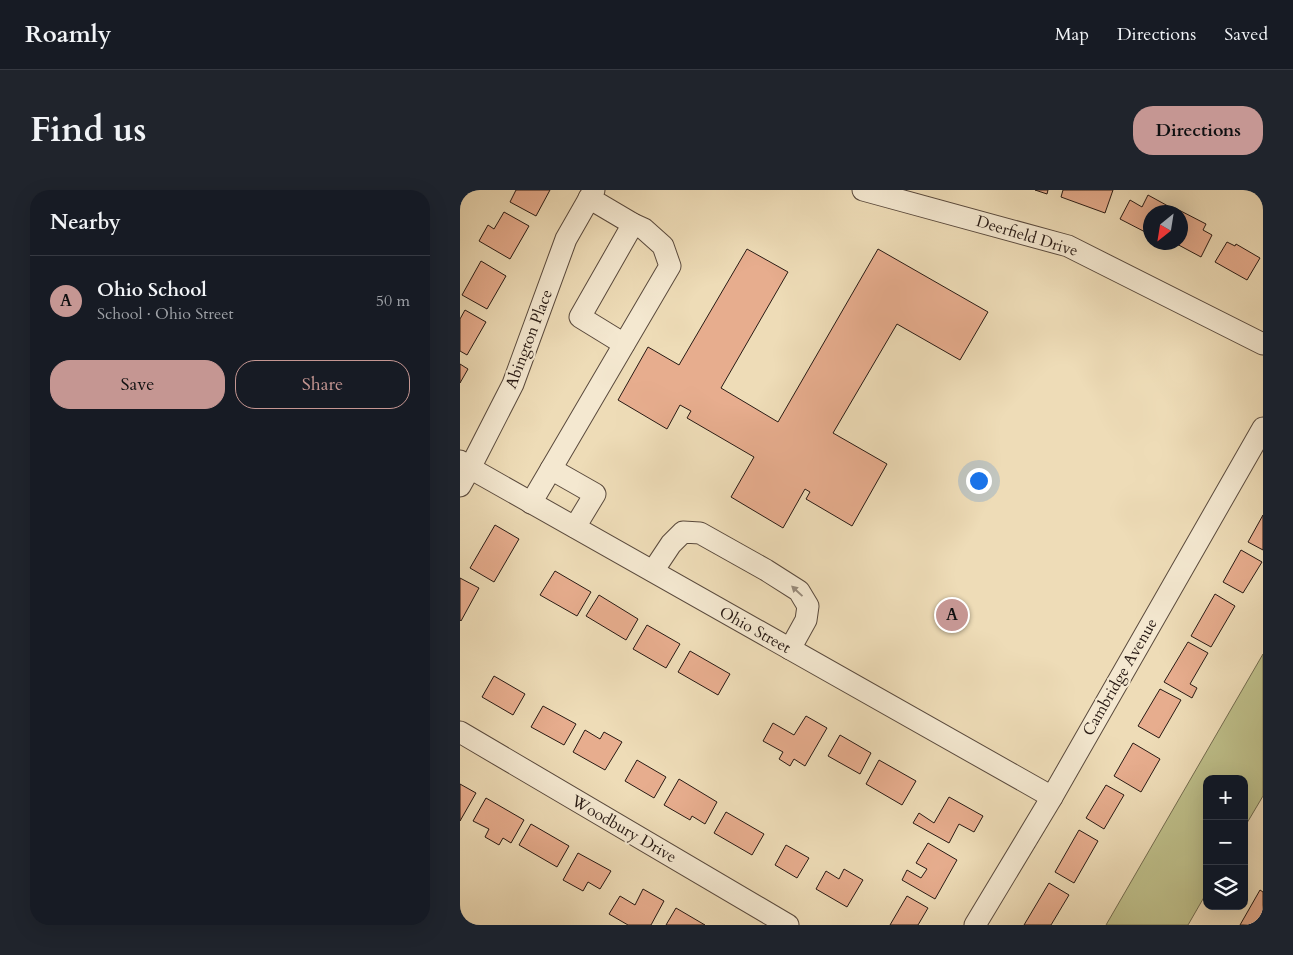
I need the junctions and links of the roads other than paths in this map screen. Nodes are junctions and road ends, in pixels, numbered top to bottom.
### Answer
1 (863, 190) edge
2 (592, 194) edge
3 (634, 224) junction
4 (624, 344) junction
5 (1263, 344) edge
6 (1263, 428) edge
7 (551, 469) junction
8 (463, 472) edge
9 (531, 503) junction
10 (575, 527) junction
11 (653, 571) junction
12 (790, 649) junction
13 (460, 732) edge
14 (1052, 797) junction
15 (788, 925) edge
16 (975, 925) edge

1 - 5 street, Deerfield Drive
2 - 3 street
2 - 8 street, Abington Place
3 - 4 street
3 - 4 street
4 - 7 street
6 - 14 street, Cambridge Avenue
7 - 9 street
7 - 10 street
8 - 9 street, Ohio Street
9 - 10 street, Ohio Street
10 - 11 street, Ohio Street
11 - 12 street, Ohio Street
12 -> 11 street
12 - 14 street, Ohio Street
13 - 15 street, Woodbury Drive
14 - 16 street, Cambridge Avenue

